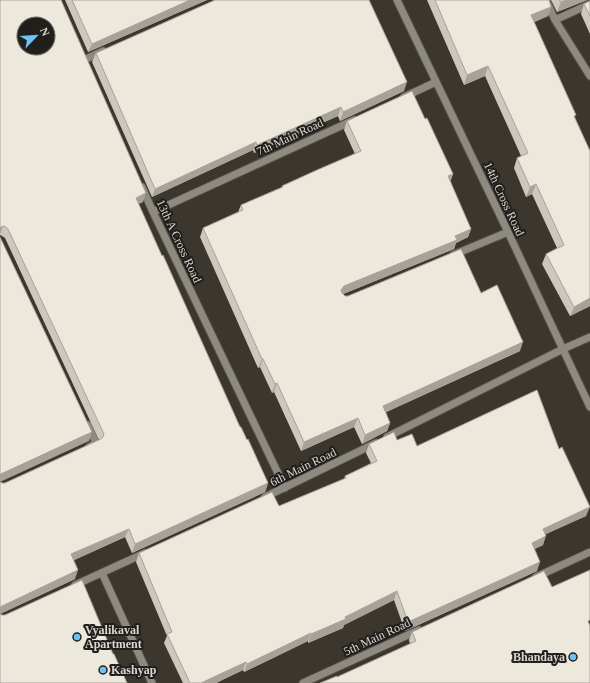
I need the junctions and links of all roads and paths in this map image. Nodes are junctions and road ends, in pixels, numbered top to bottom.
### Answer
1 (397, 0) edge
2 (546, 0) edge
3 (590, 4) edge
4 (555, 20) junction
5 (107, 50) edge
6 (89, 66) edge
7 (590, 76) edge
8 (436, 82) junction
9 (400, 99) edge
10 (364, 116) edge
11 (140, 183) edge
12 (153, 212) junction
13 (508, 232) junction
14 (443, 259) edge
15 (590, 337) edge
16 (563, 350) junction
17 (590, 407) edge
18 (83, 415) edge
19 (83, 450) edge
20 (285, 488) junction
21 (257, 501) edge
22 (151, 550) edge
23 (590, 552) edge
24 (102, 573) junction
25 (533, 578) edge
26 (65, 589) edge
27 (425, 627) edge
28 (152, 683) edge
29 (303, 683) edge

1 - 8 street, 14th Cross Road
2 - 4 street
3 - 4 street
4 - 7 street
5 - 6 street
8 - 9 street
8 - 13 street, 14th Cross Road
10 - 12 street, 7th Main Road
11 - 12 street, 13th A Cross Road
12 - 20 street, 13th A Cross Road
13 - 14 street
13 - 16 street, 14th Cross Road
15 - 16 street, 6th Main Road
16 - 17 street, 14th Cross Road
16 - 20 street, 6th Main Road
18 - 19 street
20 - 21 street, 6th Main Road
22 - 24 street
23 - 25 street
24 - 26 street
24 - 28 street
27 - 29 street, 5th Main Road

